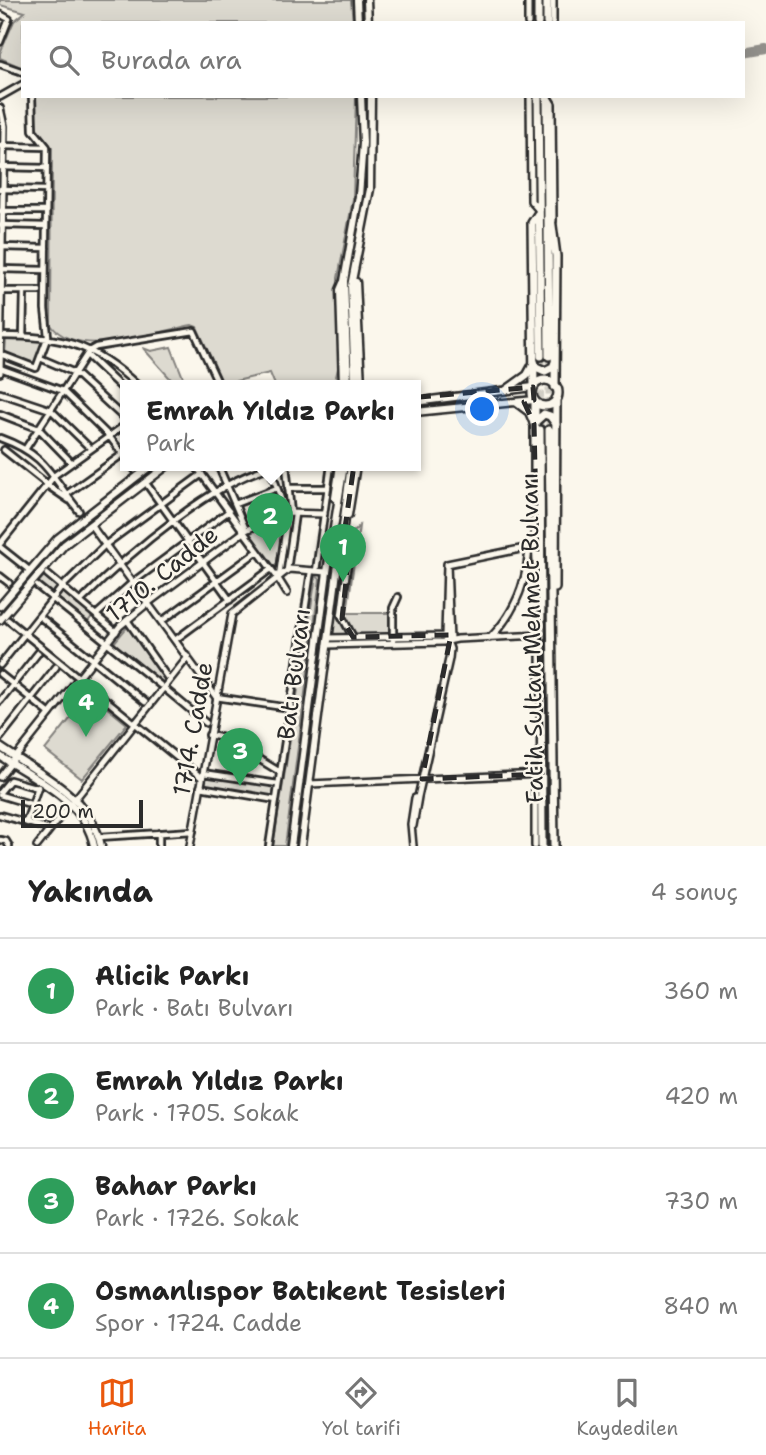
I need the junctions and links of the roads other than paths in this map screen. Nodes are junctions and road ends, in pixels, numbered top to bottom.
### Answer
1 (357, 0) edge
2 (367, 0) edge
3 (528, 0) edge
4 (538, 0) edge
5 (547, 0) edge
6 (553, 0) edge
7 (0, 14) edge
8 (358, 21) edge
9 (368, 21) edge
10 (528, 21) edge
11 (538, 21) edge
12 (547, 21) edge
13 (553, 21) edge
14 (0, 42) edge
15 (0, 64) edge
16 (21, 71) edge
17 (21, 85) edge
18 (0, 97) edge
19 (32, 98) edge
20 (361, 98) edge
21 (371, 98) edge
22 (530, 98) edge
23 (538, 98) edge
24 (550, 98) edge
25 (0, 108) edge
26 (2, 126) edge
27 (2, 146) edge
28 (47, 147) junction
29 (2, 167) edge
30 (47, 168) junction
31 (1, 189) edge
32 (46, 190) junction
33 (531, 201) junction
34 (1, 211) edge
35 (46, 211) junction
36 (538, 211) junction
37 (548, 211) junction
38 (1, 225) edge
39 (46, 226) junction
40 (553, 227) junction
41 (532, 229) junction
42 (1, 247) edge
43 (46, 248) junction
44 (1, 269) edge
45 (46, 270) junction
46 (354, 271) junction
47 (347, 284) junction
48 (1, 291) edge
49 (23, 291) junction
50 (39, 291) dead end
51 (23, 336) junction
52 (48, 336) junction
53 (1, 337) edge
54 (0, 345) edge
55 (88, 353) junction
56 (0, 354) edge
57 (40, 358) junction
58 (543, 358) junction
59 (0, 365) edge
60 (343, 369) junction
61 (0, 373) edge
62 (75, 373) junction
63 (132, 380) edge
64 (217, 380) edge
65 (339, 380) edge
66 (345, 380) edge
67 (346, 380) edge
68 (359, 380) edge
69 (360, 380) edge
70 (120, 386) edge
71 (534, 386) junction
72 (555, 387) junction
73 (63, 391) junction
74 (505, 391) junction
75 (0, 393) edge
76 (556, 399) junction
77 (421, 401) edge
78 (534, 401) junction
79 (505, 402) junction
80 (51, 410) junction
81 (421, 411) edge
82 (0, 414) edge
83 (120, 417) edge
84 (556, 424) junction
85 (120, 426) edge
86 (541, 428) junction
87 (39, 429) junction
88 (109, 436) junction
89 (0, 438) edge
90 (10, 442) junction
91 (26, 448) junction
92 (91, 449) junction
93 (120, 450) edge
94 (2, 453) edge
95 (120, 458) edge
96 (72, 463) junction
97 (144, 471) edge
98 (160, 471) edge
99 (200, 471) edge
100 (221, 471) edge
101 (256, 471) edge
102 (271, 471) edge
103 (286, 471) edge
104 (330, 471) edge
105 (341, 471) edge
106 (342, 471) edge
107 (352, 471) edge
108 (352, 471) edge
109 (202, 474) junction
110 (55, 475) junction
111 (226, 483) junction
112 (49, 486) junction
113 (148, 486) dead end
114 (277, 488) junction
115 (288, 488) junction
116 (328, 488) junction
117 (215, 492) junction
118 (67, 494) junction
119 (73, 503) junction
120 (161, 504) junction
121 (235, 504) junction
122 (79, 511) dead end
123 (229, 511) junction
124 (290, 513) junction
125 (324, 514) junction
126 (174, 522) junction
127 (93, 528) dead end
128 (245, 530) junction
129 (333, 537) junction
130 (188, 541) junction
131 (343, 542) junction
132 (105, 545) junction
133 (0, 546) edge
134 (532, 546) junction
135 (258, 551) junction
136 (339, 551) junction
137 (203, 562) junction
138 (118, 563) junction
139 (271, 569) junction
140 (29, 570) junction
141 (286, 570) junction
142 (313, 571) junction
143 (327, 572) junction
144 (47, 574) dead end
145 (0, 576) edge
146 (278, 577) junction
147 (217, 581) junction
148 (132, 582) junction
149 (9, 583) dead end
150 (335, 584) junction
151 (344, 585) junction
152 (37, 586) dead end
153 (62, 587) junction
154 (287, 593) dead end
155 (398, 597) dead end
156 (53, 598) junction
157 (230, 600) junction
158 (79, 601) junction
159 (148, 603) junction
160 (541, 603) junction
161 (552, 603) junction
162 (0, 606) edge
163 (96, 615) junction
164 (341, 615) junction
165 (39, 617) junction
166 (4, 620) edge
167 (127, 620) junction
168 (162, 621) junction
169 (329, 628) junction
170 (116, 632) junction
171 (25, 634) junction
172 (541, 635) junction
173 (354, 637) junction
174 (489, 638) junction
175 (450, 639) junction
176 (175, 640) junction
177 (392, 640) junction
178 (107, 642) junction
179 (328, 642) junction
180 (38, 653) dead end
181 (188, 657) junction
182 (93, 660) junction
183 (0, 665) edge
184 (57, 667) dead end
185 (0, 674) edge
186 (167, 677) dead end
187 (79, 679) junction
188 (13, 685) junction
189 (162, 687) junction
190 (216, 696) junction
191 (31, 699) junction
192 (0, 701) edge
193 (145, 702) dead end
194 (290, 708) junction
195 (51, 715) junction
196 (206, 723) dead end
197 (135, 724) junction
198 (209, 735) junction
199 (0, 738) edge
200 (0, 747) edge
201 (0, 756) edge
202 (15, 762) junction
203 (280, 772) junction
204 (542, 774) junction
205 (202, 776) junction
206 (0, 777) edge
207 (422, 779) junction
208 (278, 784) junction
209 (309, 784) junction
210 (39, 785) junction
211 (200, 787) junction
212 (0, 794) edge
213 (276, 800) junction
214 (73, 801) junction
215 (30, 804) junction
216 (0, 815) edge
217 (26, 822) junction
218 (46, 828) dead end
219 (193, 831) junction
220 (159, 833) junction
221 (99, 836) junction
222 (0, 840) edge
223 (9, 846) edge
224 (37, 846) edge
225 (94, 846) edge
226 (101, 846) edge
227 (159, 846) edge
228 (190, 846) edge
229 (268, 846) edge
230 (291, 846) edge
231 (301, 846) edge
232 (413, 846) edge
233 (535, 846) edge
234 (542, 846) edge
235 (554, 846) edge

1 - 8 main road
2 - 9 main road
3 - 10 street
4 - 11 highway
5 - 12 highway
6 - 13 street
7 - 14 street
15 - 16 street
17 - 18 street
19 - 28 street
20 - 47 main road
21 - 46 main road
22 - 33 street
23 - 36 highway
24 - 37 highway
24 - 40 street
25 - 26 street
26 - 27 street
27 - 28 street
27 - 29 street
28 - 30 street
29 - 30 street
29 - 31 street
30 - 32 street
31 - 32 street
31 - 34 street
32 - 35 street
33 - 36 street
33 - 41 street
34 - 35 street
34 - 38 street
35 - 39 street
36 - 41 highway
36 - 58 highway
37 - 40 highway
37 - 58 highway
38 - 39 street
38 - 42 street
39 - 43 street
40 - 58 highway
41 - 58 highway
42 - 43 street
42 - 44 street
43 - 45 street
44 - 45 street
44 - 48 street
45 - 52 street
46 - 47 main road
46 - 69 main road
47 - 60 main road
47 - 67 main road
47 - 68 main road
48 - 49 street
48 - 53 street
49 - 50 street
49 - 51 street
51 - 52 street
51 - 53 street
52 - 55 street
52 - 57 street
53 - 54 street
54 - 56 street
55 - 62 street
55 - 63 street
55 - 64 street
55 - 70 street
56 - 57 street
56 - 59 street
57 - 62 street
58 - 71 highway
58 - 72 highway
58 - 74 main road
59 - 61 street
59 - 73 street
60 - 65 main road
60 - 66 main road
62 - 73 street
62 - 83 street
71 - 72 highway
71 - 74 main road
71 - 78 highway
72 - 76 highway
73 - 80 street
73 - 88 street
74 - 77 main road
75 - 80 street
76 - 78 highway
76 - 84 highway
78 - 79 main road
78 - 86 highway
79 - 81 main road
79 - 86 main road
80 - 87 street
80 - 92 street
82 - 87 street
84 - 86 highway
84 - 161 highway
85 - 88 street
86 - 134 highway
86 - 160 highway, Fatih Sultan Mehmet Bulvarı
86 - 161 highway, Fatih Sultan Mehmet Bulvarı
87 - 91 street
87 - 96 street
88 - 92 street
88 - 93 street
89 - 90 street
90 - 91 street
90 - 94 street
91 - 110 street
92 - 96 street
94 - 112 street
95 - 118 street
96 - 110 street
97 - 140 main road
98 - 166 main road
99 - 109 street
100 - 111 street
101 - 111 street
102 - 114 street
103 - 115 street
104 - 116 street
105 - 129 main road
106 - 129 main road, Batı Bulvarı
107 - 136 main road, Batı Bulvarı
108 - 131 main road
109 - 117 street
109 - 120 street
110 - 112 street
110 - 118 street
111 - 117 street
111 - 121 street
112 - 119 street
112 - 133 street
113 - 120 street
114 - 121 street
114 - 124 street
115 - 116 street
115 - 124 street
116 - 125 street
117 - 123 street
117 - 126 street
118 - 119 street
119 - 122 street
120 - 126 street
120 - 132 street
121 - 128 street
123 - 128 street
123 - 130 street
124 - 125 street, 1710. Cadde
124 - 128 street, 1710. Cadde
124 - 141 street
124 - 146 street
125 - 142 street
126 - 130 street
126 - 138 street
127 - 132 street
128 - 135 street
128 - 137 street, 1710. Cadde
129 - 143 main road, Batı Bulvarı
130 - 137 street
130 - 148 street
131 - 136 main road
131 - 151 street
132 - 138 street
132 - 153 street
133 - 140 street
134 - 160 highway
134 - 174 street
134 - 175 street
135 - 139 street
135 - 147 street
136 - 150 main road, Batı Bulvarı
137 - 147 street
137 - 159 street, 1710. Cadde
138 - 148 street
138 - 158 street
139 - 146 street
139 - 157 street
140 - 162 main road
141 - 142 street
141 - 146 street
142 - 143 street
142 - 194 street
143 - 230 main road, Batı Bulvarı
144 - 153 street
145 - 149 street
146 - 154 street
146 - 190 street, 1714. Cadde
147 - 157 street
147 - 168 street
148 - 159 street
148 - 163 street
150 - 151 street
150 - 169 main road, Batı Bulvarı
151 - 164 street
152 - 156 street
153 - 156 street
153 - 158 street
155 - 177 street
156 - 165 street
156 - 178 street
157 - 176 street
158 - 163 street
159 - 167 street, 1710. Cadde
159 - 168 street
160 - 172 highway, Fatih Sultan Mehmet Bulvarı
161 - 235 highway, Fatih Sultan Mehmet Bulvarı
163 - 170 street
164 - 169 street
164 - 173 street
165 - 171 street
165 - 182 street
166 - 171 street
167 - 170 street, 1710. Cadde
167 - 186 street
168 - 176 street
169 - 179 main road, Batı Bulvarı
170 - 178 street, 1710. Cadde
171 - 183 street
171 - 187 street
172 - 174 street
172 - 204 highway, Fatih Sultan Mehmet Bulvarı
173 - 177 street
173 - 179 street
174 - 175 street
175 - 177 street
175 - 207 street
176 - 181 street
177 - 179 street
178 - 182 street, 1710. Cadde
178 - 189 street
179 - 209 main road, Batı Bulvarı
180 - 188 street
181 - 189 street
181 - 190 street
182 - 187 street, 1710. Cadde
182 - 193 street
184 - 191 street
185 - 188 street
187 - 195 street, 1710. Cadde
187 - 197 street
188 - 191 street
188 - 192 street
189 - 196 street
189 - 197 street
190 - 194 street
190 - 198 street, 1714. Cadde
191 - 195 street
191 - 199 street
194 - 203 street
195 - 202 street, 1710. Cadde
197 - 205 street
197 - 214 street
198 - 203 street
198 - 205 street, 1714. Cadde
200 - 202 main road
201 - 202 main road
202 - 206 street, 1710. Cadde
202 - 210 main road
202 - 214 main road
203 - 208 street
204 - 207 street
204 - 233 street
204 - 234 highway, Fatih Sultan Mehmet Bulvarı
205 - 208 street
205 - 211 street, 1714. Cadde
207 - 209 street
207 - 232 street
208 - 213 street
209 - 231 main road, Batı Bulvarı
210 - 212 street
210 - 214 main road
210 - 215 street
211 - 213 street
211 - 219 street, 1714. Cadde
212 - 215 street
213 - 229 street
214 - 221 main road
214 - 224 street
214 - 225 main road
215 - 217 street
216 - 217 street
217 - 218 street
219 - 220 street
219 - 228 street, 1714. Cadde
220 - 221 street
220 - 227 street
221 - 226 main road
222 - 223 street

